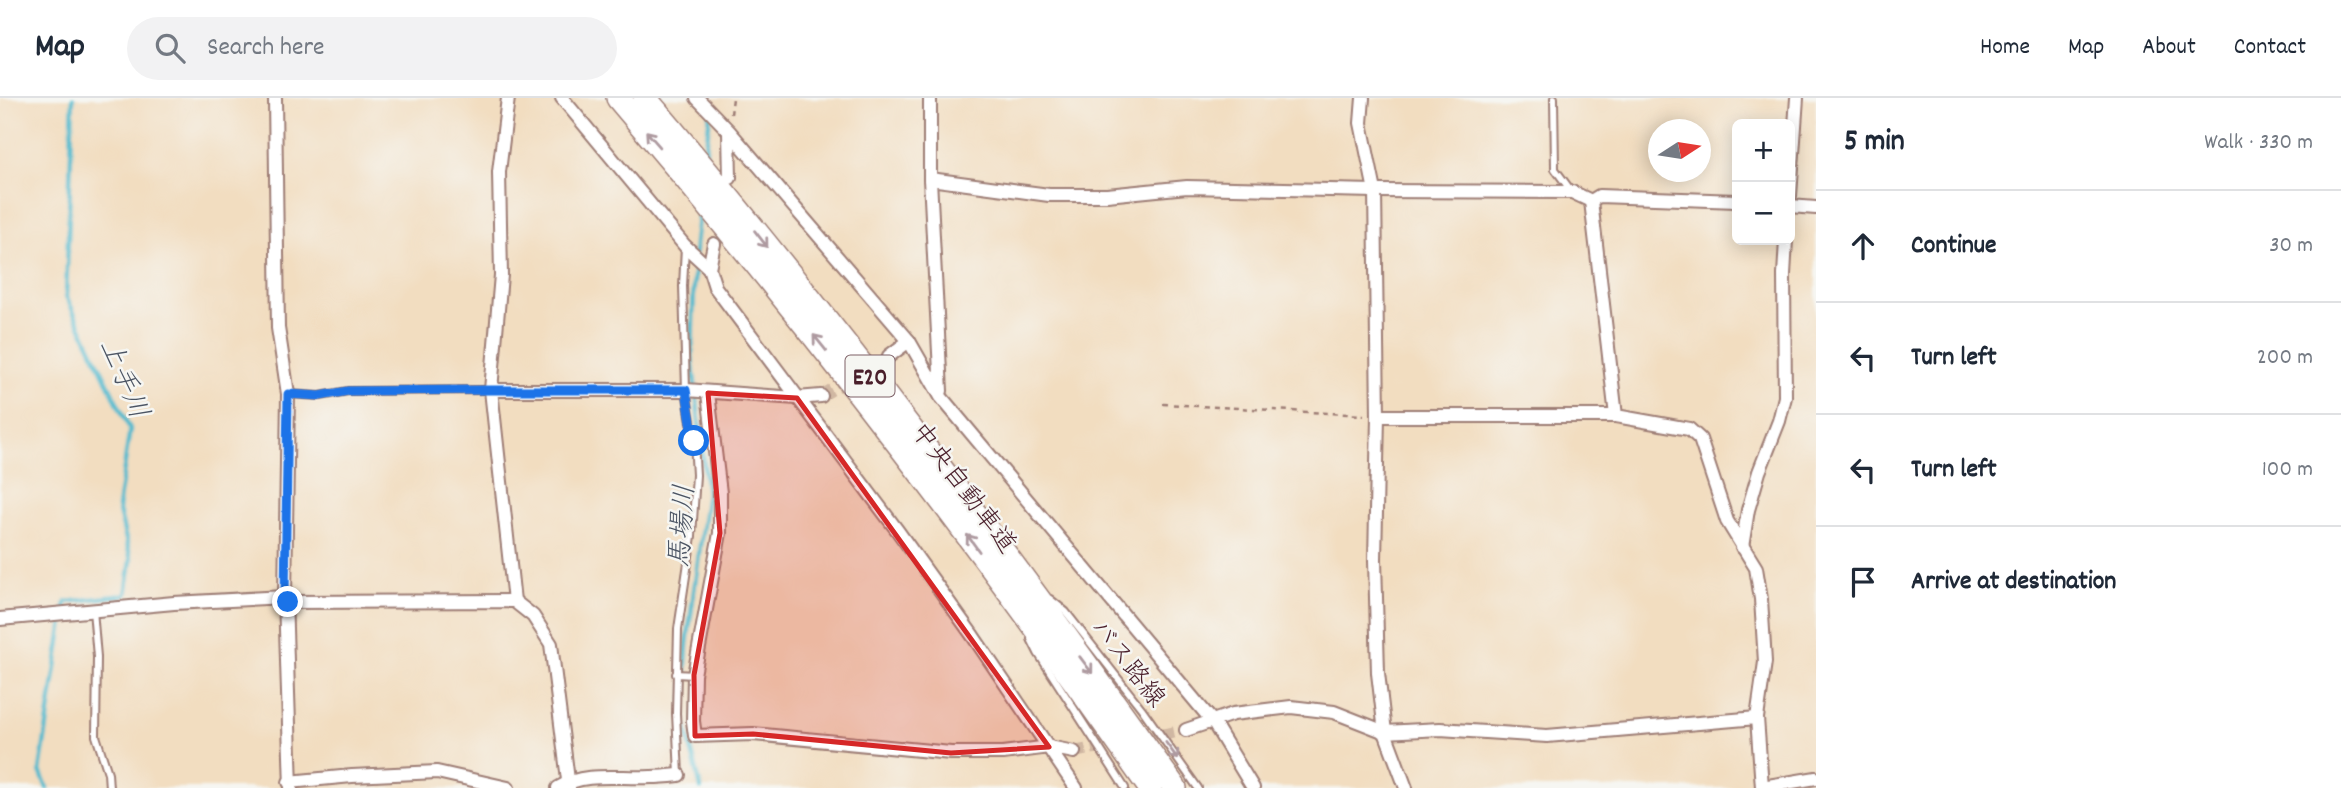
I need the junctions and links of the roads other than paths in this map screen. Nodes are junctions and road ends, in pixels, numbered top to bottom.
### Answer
1 (275, 98) edge
2 (508, 98) edge
3 (562, 98) edge
4 (618, 98) edge
5 (645, 98) edge
6 (930, 98) edge
7 (1363, 98) edge
8 (1553, 98) edge
9 (1797, 98) edge
10 (700, 101) edge
11 (729, 131) junction
12 (930, 179) junction
13 (725, 182) junction
14 (1791, 182) edge
15 (1375, 191) junction
16 (1572, 192) junction
17 (1591, 201) junction
18 (1732, 201) edge
19 (1795, 206) edge
20 (1816, 208) edge
21 (714, 244) dead end
22 (1786, 245) edge
23 (687, 248) junction
24 (705, 265) junction
25 (909, 341) junction
26 (889, 356) tunnel mouth
27 (491, 390) junction
28 (688, 391) junction
29 (706, 392) junction
30 (288, 394) junction
31 (821, 396) tunnel mouth
32 (941, 397) junction
33 (797, 398) junction
34 (1378, 416) junction
35 (1616, 416) junction
36 (1742, 547) junction
37 (1017, 571) junction
38 (285, 597) junction
39 (1013, 598) junction
40 (514, 601) junction
41 (93, 610) junction
42 (0, 619) edge
43 (678, 674) junction
44 (692, 675) junction
45 (1757, 718) junction
46 (1213, 722) junction
47 (1186, 730) tunnel mouth
48 (1385, 732) junction
49 (1049, 747) junction
50 (1074, 752) tunnel mouth
51 (679, 775) joint
52 (1816, 778) edge
53 (290, 785) edge
54 (565, 786) edge
55 (1762, 787) edge
56 (109, 788) edge
57 (508, 788) edge
58 (1076, 788) edge
59 (1125, 788) edge
60 (1150, 788) edge
61 (1175, 788) edge
62 (1198, 788) edge
63 (1253, 788) edge
64 (1406, 788) edge

1 - 30 street
2 - 27 street
3 - 23 street
39 -> 4 highway, 中央自動車道 / E20
5 - 13 highway, 中央自動車道 / E20
6 - 12 street
7 - 15 street
8 - 16 lane
9 - 14 street
10 - 11 street
11 - 13 street
11 - 25 street
12 - 15 street
12 - 32 street
13 -> 37 highway, 中央自動車道 / E20
15 - 16 street
15 - 34 street
16 - 17 street
17 - 18 street
17 - 35 street
19 - 20 street
21 - 24 street
22 - 36 street
23 - 24 street
23 - 28 lane
24 - 33 street
25 - 26 street
25 - 32 street
27 - 28 street
27 - 30 lane
27 - 40 street
28 - 29 street
28 - 43 lane
29 - 33 street
29 - 44 street
30 - 38 street
31 - 33 street
32 - 46 street
33 - 49 street
34 - 35 street
34 - 48 street
35 - 36 street
36 - 45 street
37 -> 61 highway, 中央自動車道 / E20
37 -> 62 lane, バス路線
38 - 40 street
38 - 41 street
38 - 53 street
39 - 59 lane
39 - 60 highway, 中央自動車道 / E20
40 - 54 street
41 - 42 street
41 - 56 lane
43 - 44 lane
43 - 51 lane
44 - 49 street
45 - 48 street
45 - 55 street
46 - 47 street
46 - 48 street
46 - 63 street
48 - 64 street
49 - 50 street
49 - 58 street
51 - 54 street
52 - 55 street
53 - 57 street

